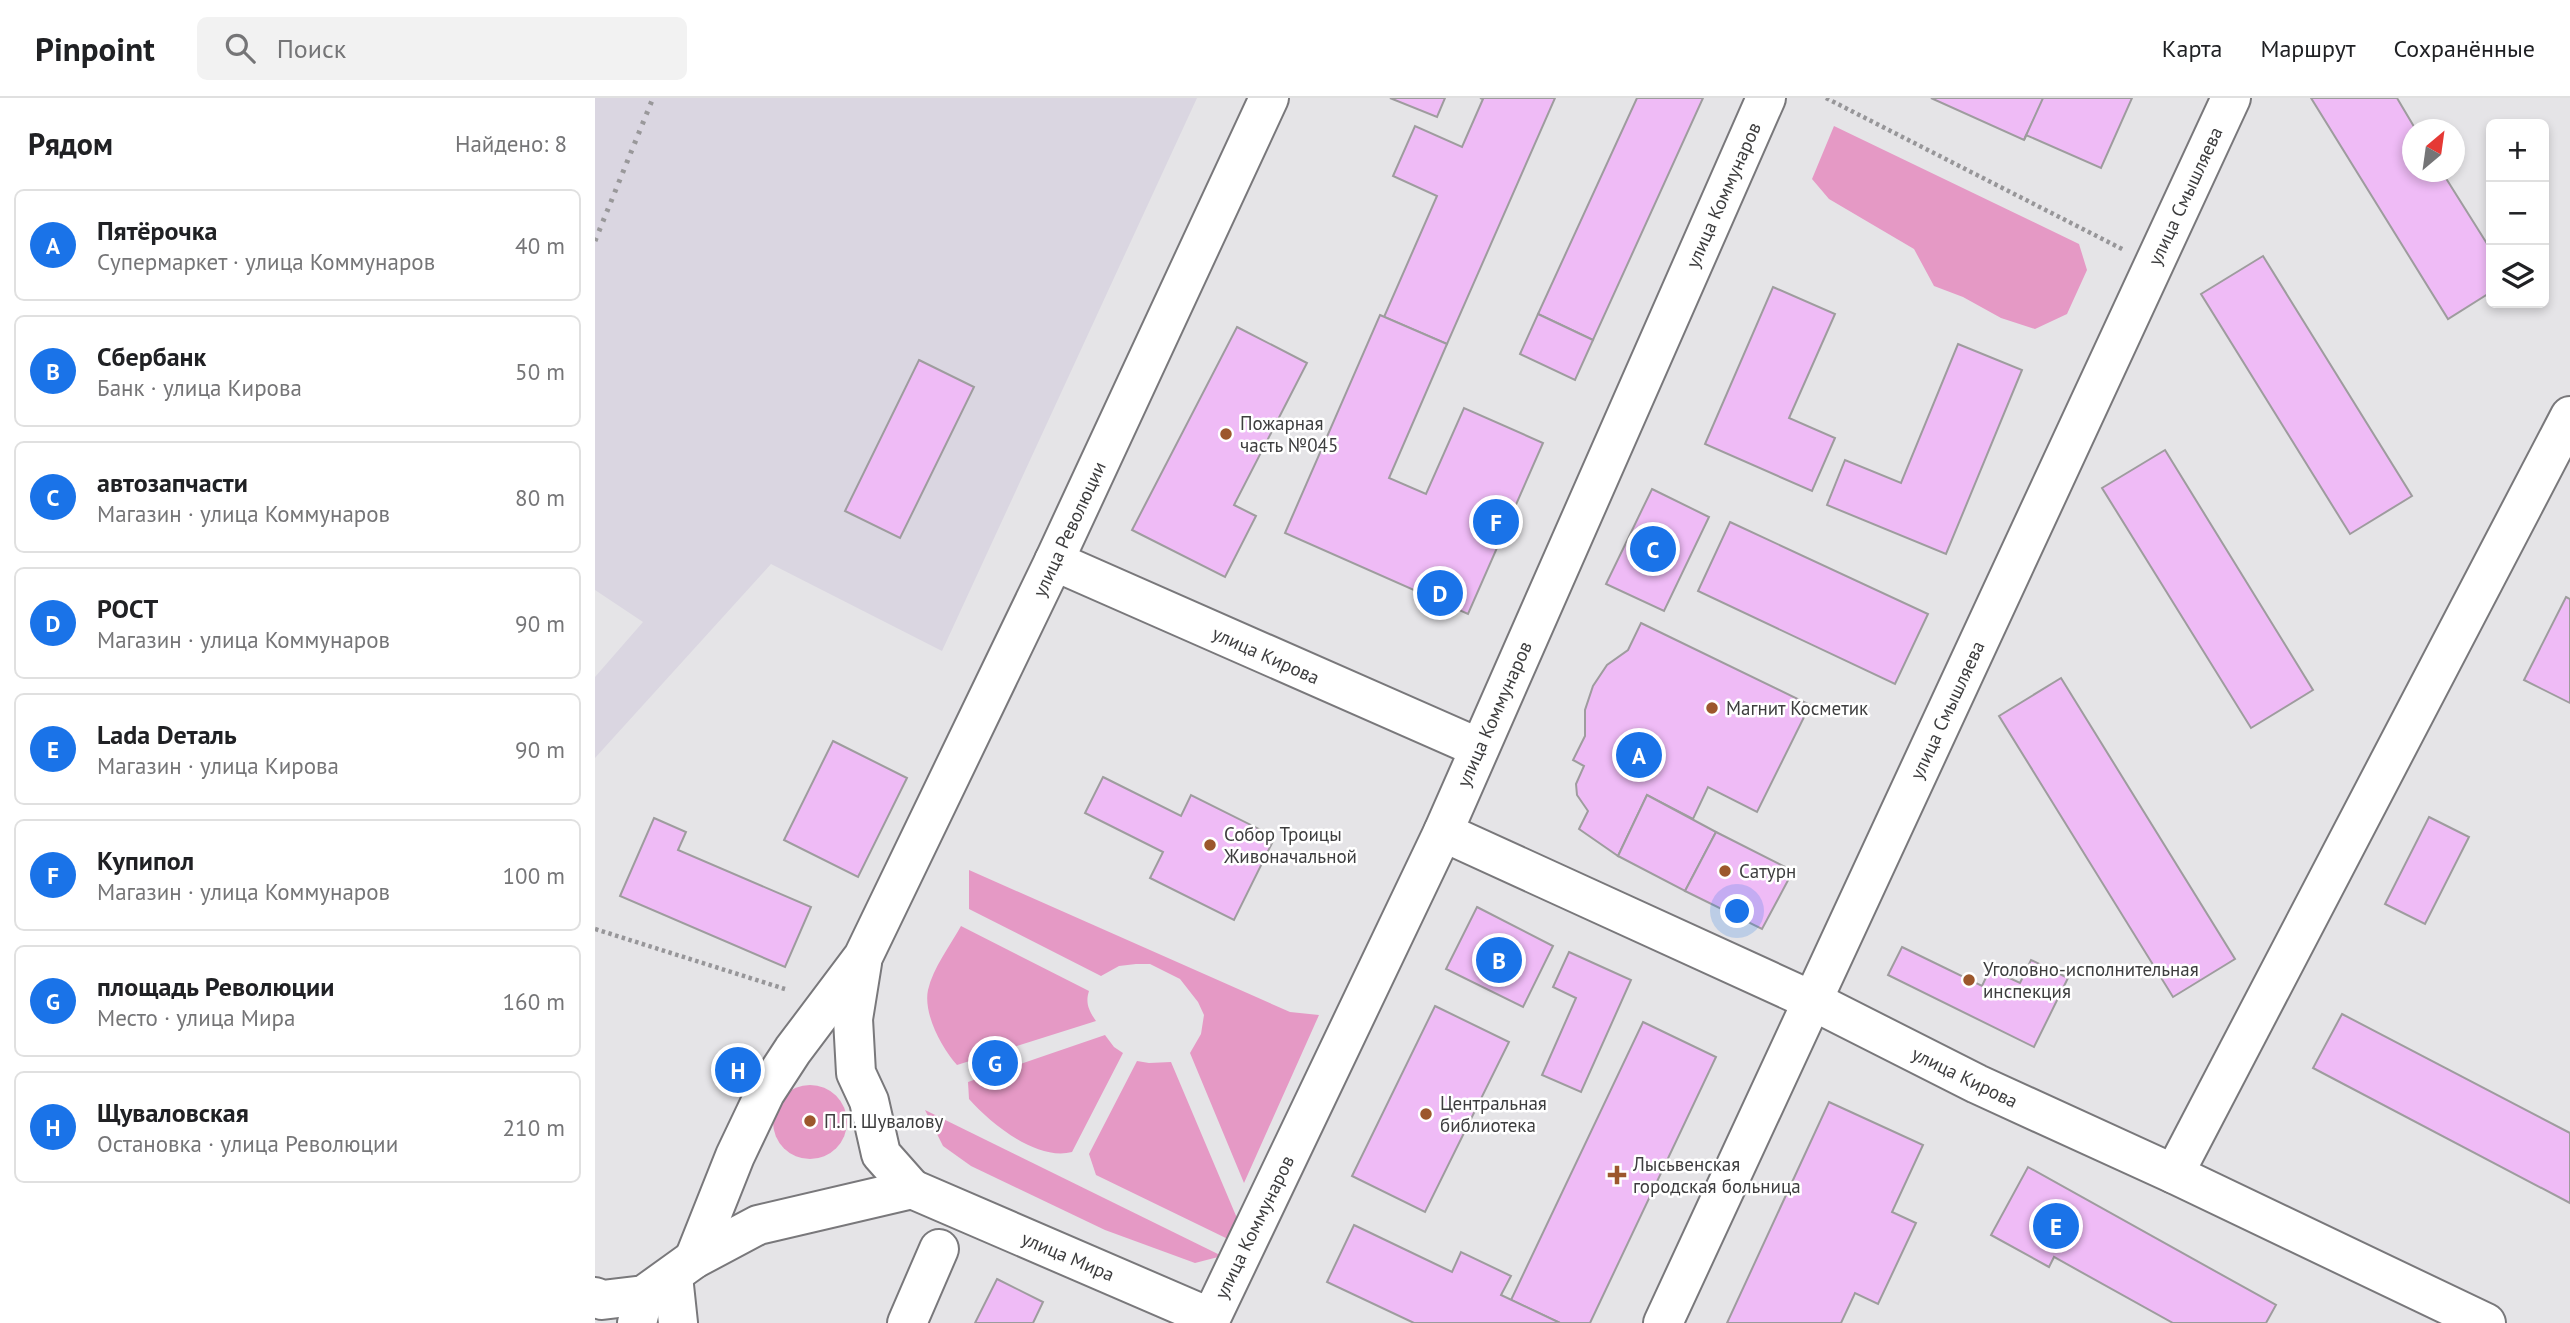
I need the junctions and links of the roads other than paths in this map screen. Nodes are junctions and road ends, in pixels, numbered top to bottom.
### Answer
1 (1269, 98) edge
2 (1766, 98) edge
3 (2231, 98) edge
4 (2570, 416) edge
5 (1054, 561) junction
6 (1479, 748) junction
7 (1443, 832) junction
8 (863, 957) junction
9 (1813, 1001) junction
10 (2174, 1174) junction
11 (912, 1189) junction
12 (940, 1249) dead end
13 (662, 1288) edge
14 (595, 1297) edge
15 (1215, 1321) edge
16 (678, 1323) edge
17 (907, 1323) edge
18 (1663, 1323) edge
19 (2486, 1323) edge

1 - 5 street, улица Революции
2 - 6 street, улица Коммунаров
3 - 9 street, улица Смышляева
4 - 10 street
5 - 6 street, улица Кирова
5 - 8 street, улица Революции
6 - 7 street, улица Коммунаров
7 - 9 street, улица Кирова
7 - 15 street, улица Коммунаров
8 - 11 street
8 - 13 street
9 - 10 street, улица Кирова
9 - 18 street, улица Смышляева
10 - 19 street, улица Кирова
11 - 13 street
11 - 15 street, улица Мира
12 - 17 street
13 - 14 street
13 - 16 street

